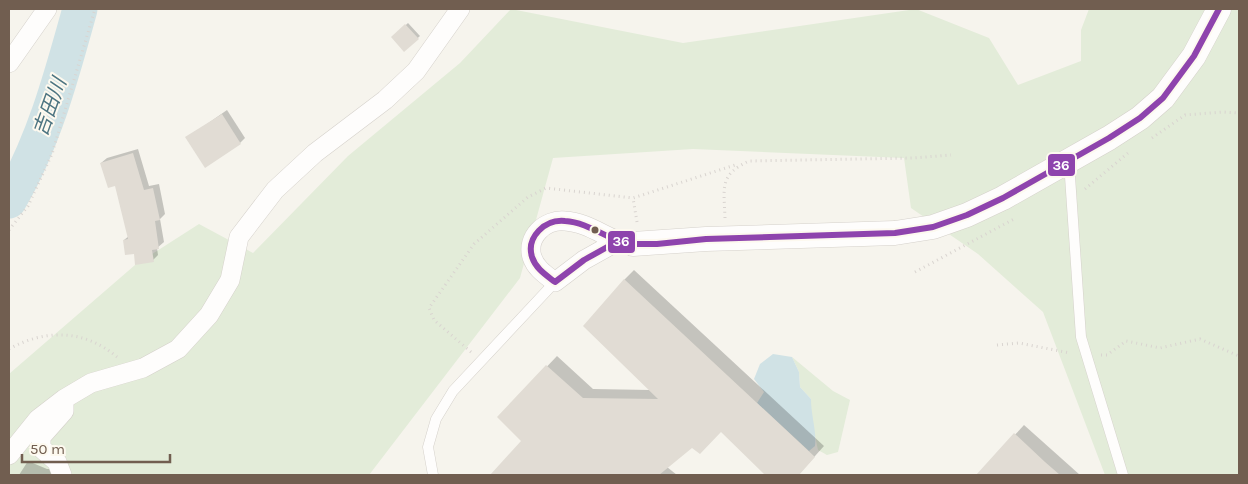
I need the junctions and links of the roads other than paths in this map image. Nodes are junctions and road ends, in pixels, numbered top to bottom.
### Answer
1 (47, 9) edge
2 (460, 9) edge
3 (1219, 9) edge
4 (9, 64) edge
5 (1069, 161) junction
6 (630, 236) junction
7 (555, 282) junction
8 (64, 399) junction
9 (9, 454) edge
10 (62, 475) edge
11 (432, 475) edge
12 (1123, 475) edge

1 - 4 street
2 - 8 street
3 - 5 street
5 - 6 street
5 - 12 lane
6 - 7 street
6 - 7 street
7 - 11 lane
8 - 9 street
8 - 10 street

